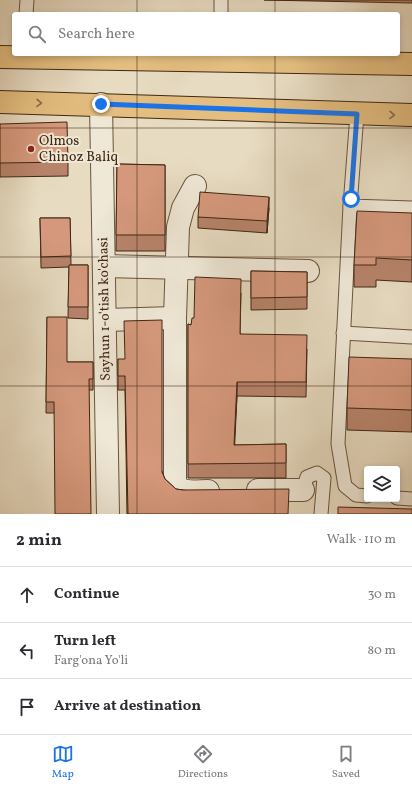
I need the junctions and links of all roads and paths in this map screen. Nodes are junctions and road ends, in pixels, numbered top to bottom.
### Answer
1 (27, 0) edge
2 (221, 0) edge
3 (26, 12) edge
4 (221, 12) edge
5 (24, 56) edge
6 (0, 57) edge
7 (221, 57) edge
8 (412, 64) edge
9 (0, 102) edge
10 (101, 104) junction
11 (357, 114) junction
12 (412, 115) edge
13 (195, 186) dead end
14 (350, 206) junction
15 (412, 208) edge
16 (104, 266) junction
17 (177, 268) junction
18 (308, 271) edge
19 (174, 318) junction
20 (104, 320) junction
21 (343, 333) junction
22 (412, 337) edge
23 (303, 490) joint
24 (364, 496) edge
25 (400, 498) edge
26 (412, 499) edge
27 (108, 514) edge
28 (321, 514) edge

1 - 3 lane
2 - 4 lane
5 - 6 main road
5 - 7 main road
7 - 8 main road
9 -> 10 main road
10 - 11 main road
10 - 16 street, Sayhun 1-o'tish ko'chasi
11 -> 12 main road
11 - 14 lane
13 - 17 street
14 - 15 lane
14 - 21 lane
16 - 17 street
16 - 20 street, Sayhun 1-o'tish ko'chasi
17 - 18 street
17 - 19 street
19 - 20 street
19 - 23 street
20 - 27 street, Sayhun 1-o'tish ko'chasi
21 - 22 lane
21 - 24 lane
23 - 28 lane
25 - 26 lane

